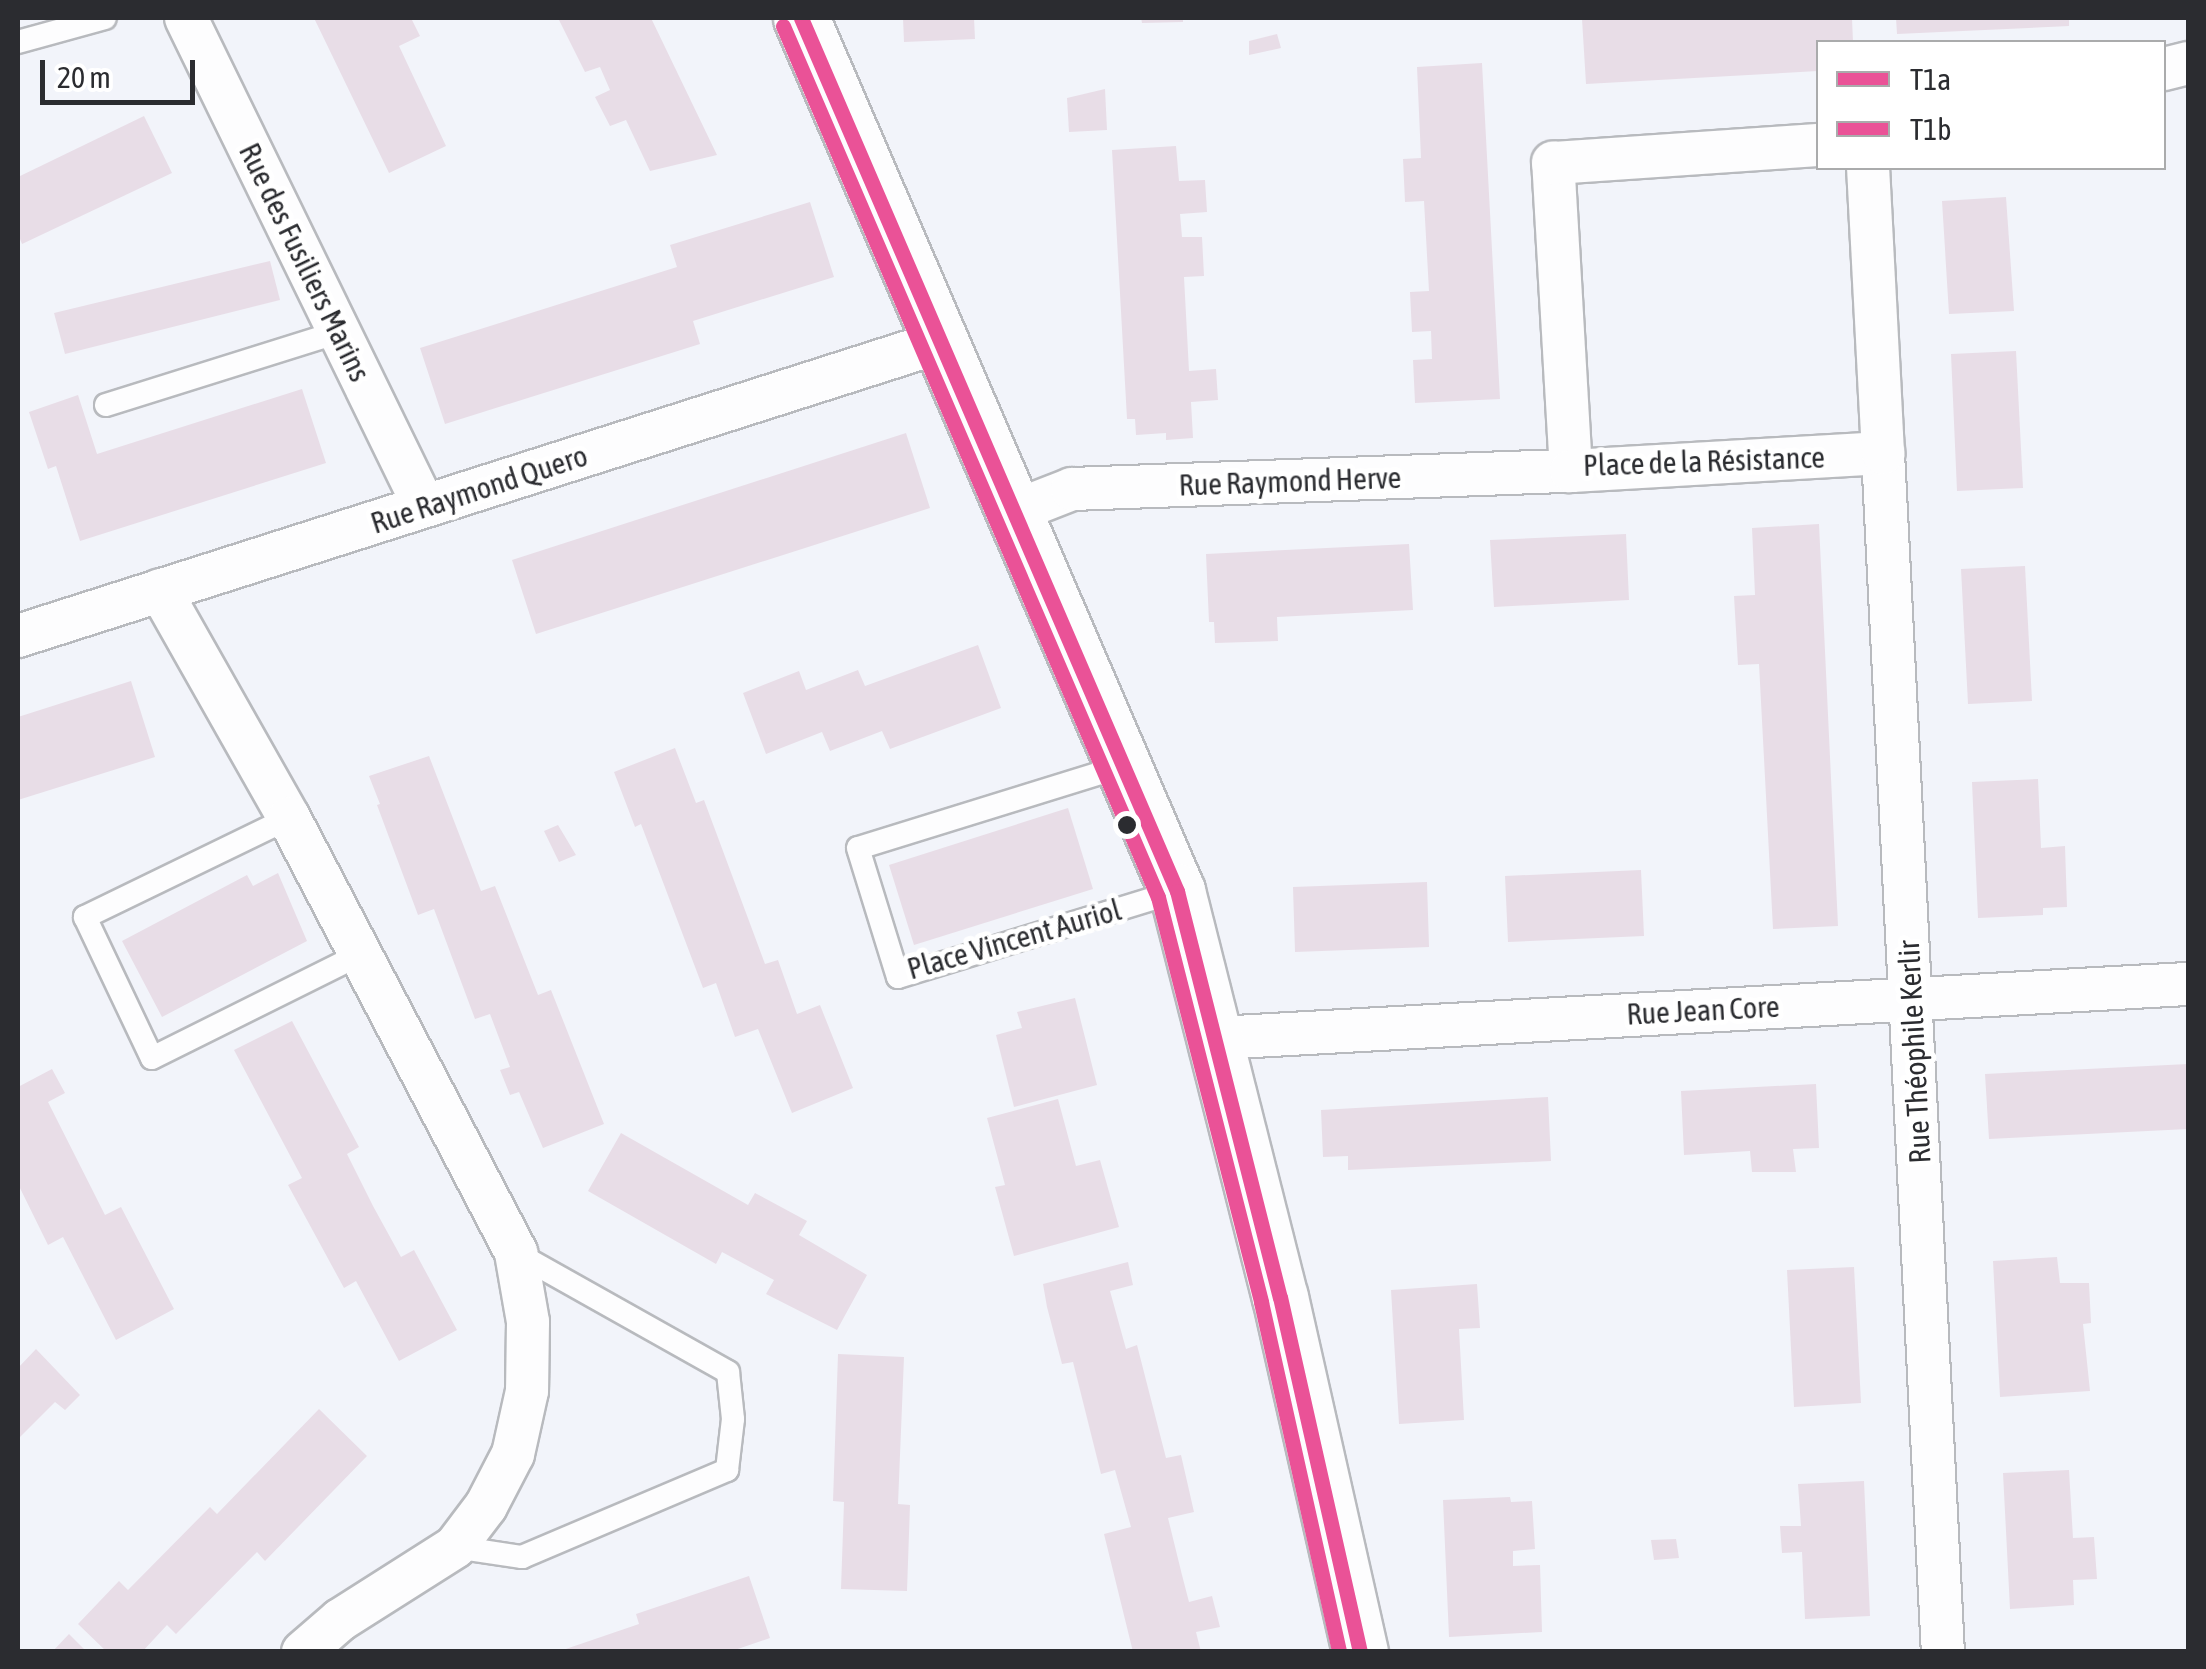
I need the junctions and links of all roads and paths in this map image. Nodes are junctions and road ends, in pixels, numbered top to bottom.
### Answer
1 (105, 18) edge
2 (186, 18) edge
3 (801, 18) edge
4 (18, 42) edge
5 (1816, 145) edge
6 (1868, 170) edge
7 (339, 332) junction
8 (940, 342) junction
9 (106, 405) dead end
10 (1882, 452) junction
11 (1571, 471) junction
12 (424, 506) junction
13 (1013, 512) junction
14 (160, 590) junction
15 (18, 636) edge
16 (1123, 766) junction
17 (289, 818) junction
18 (1177, 892) junction
19 (361, 954) junction
20 (2188, 984) edge
21 (1911, 998) junction
22 (1218, 1038) junction
23 (516, 1253) junction
24 (454, 1547) junction
25 (303, 1652) edge
26 (1360, 1652) edge
27 (1943, 1652) edge

1 - 4 lane
2 - 7 street, Rue des Fusiliers Marins
3 - 8 street
5 - 11 street, Place de la Résistance
6 - 10 street
7 - 9 lane
7 - 12 street, Rue des Fusiliers Marins
8 - 12 street, Rue Raymond Quero
8 - 13 street
10 - 11 street, Place de la Résistance
10 - 21 street, Rue Théophile Kerlir
11 - 13 street, Rue Raymond Herve
12 - 14 street, Rue Raymond Quero
13 - 16 street
14 - 15 street, Rue Raymond Quero
14 - 17 street
16 - 18 street
16 - 18 lane, Place Vincent Auriol
17 - 19 street
17 - 19 lane
18 - 22 street
19 - 23 street
20 - 21 street, Rue Jean Core
21 - 22 street, Rue Jean Core
21 - 27 street, Rue Théophile Kerlir
22 - 26 street
23 - 24 street
23 - 24 lane
24 - 25 street

